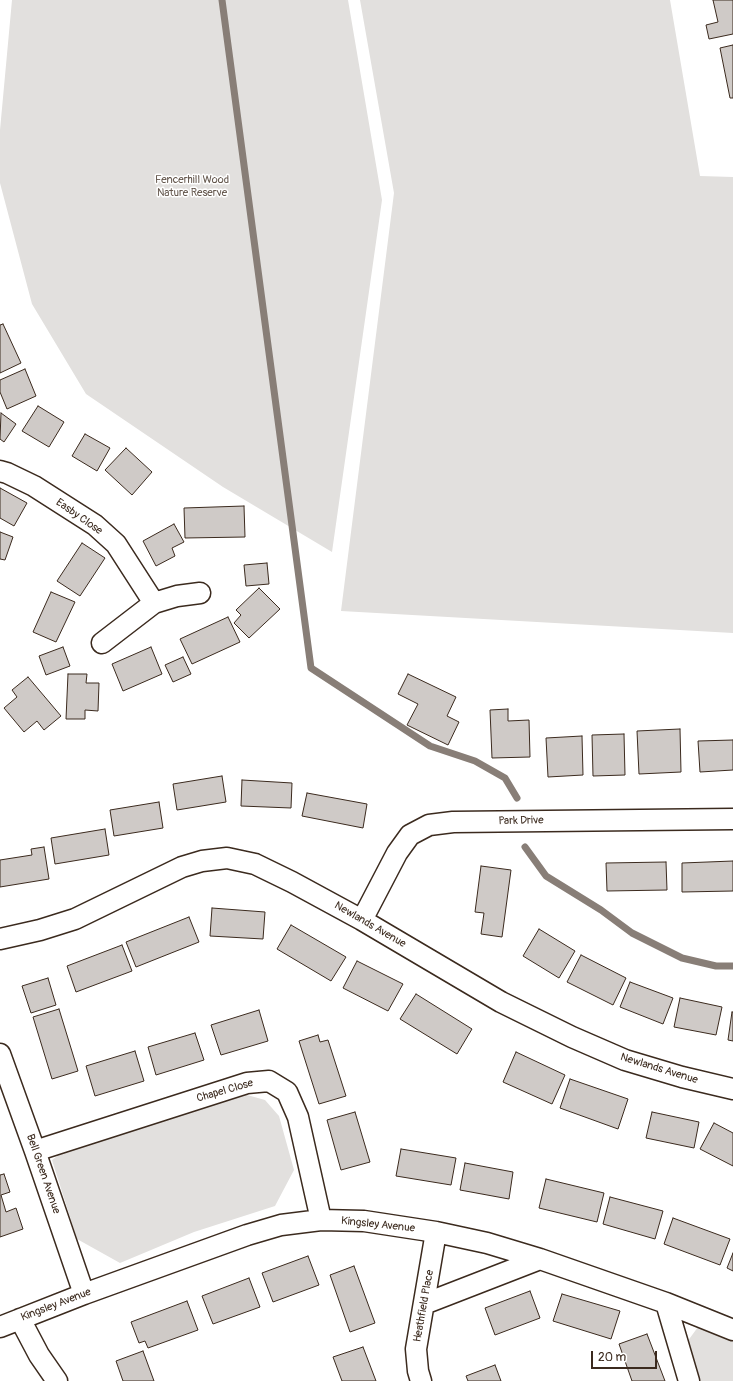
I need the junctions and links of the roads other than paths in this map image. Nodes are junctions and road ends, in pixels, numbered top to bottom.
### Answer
1 (0, 471) edge
2 (200, 593) dead end
3 (154, 603) junction
4 (102, 643) dead end
5 (733, 819) edge
6 (362, 920) junction
7 (0, 939) edge
8 (0, 1054) edge
9 (733, 1089) edge
10 (36, 1151) junction
11 (321, 1220) junction
12 (436, 1232) junction
13 (540, 1259) junction
14 (84, 1294) junction
15 (666, 1303) junction
16 (424, 1304) junction
17 (20, 1319) junction
18 (0, 1326) edge
19 (733, 1330) edge
20 (57, 1381) edge
21 (421, 1381) edge
22 (689, 1381) edge

1 - 3 street, Easby Close
2 - 3 street
3 - 4 street
5 - 6 street, Park Drive
6 - 7 street, Newlands Avenue
6 - 9 street, Newlands Avenue
8 - 10 street, Bell Green Avenue
10 - 11 street, Chapel Close
10 - 14 street, Bell Green Avenue
11 - 12 street, Kingsley Avenue
11 - 14 street, Kingsley Avenue
12 - 13 street, Kingsley Avenue
12 - 16 street, Heathfield Place
13 - 15 street, Kingsley Avenue
13 - 16 street
14 - 17 street, Kingsley Avenue
15 - 19 street, Kingsley Avenue
15 - 22 street
16 - 21 street, Heathfield Place
17 - 18 street, Kingsley Avenue
17 - 20 street

